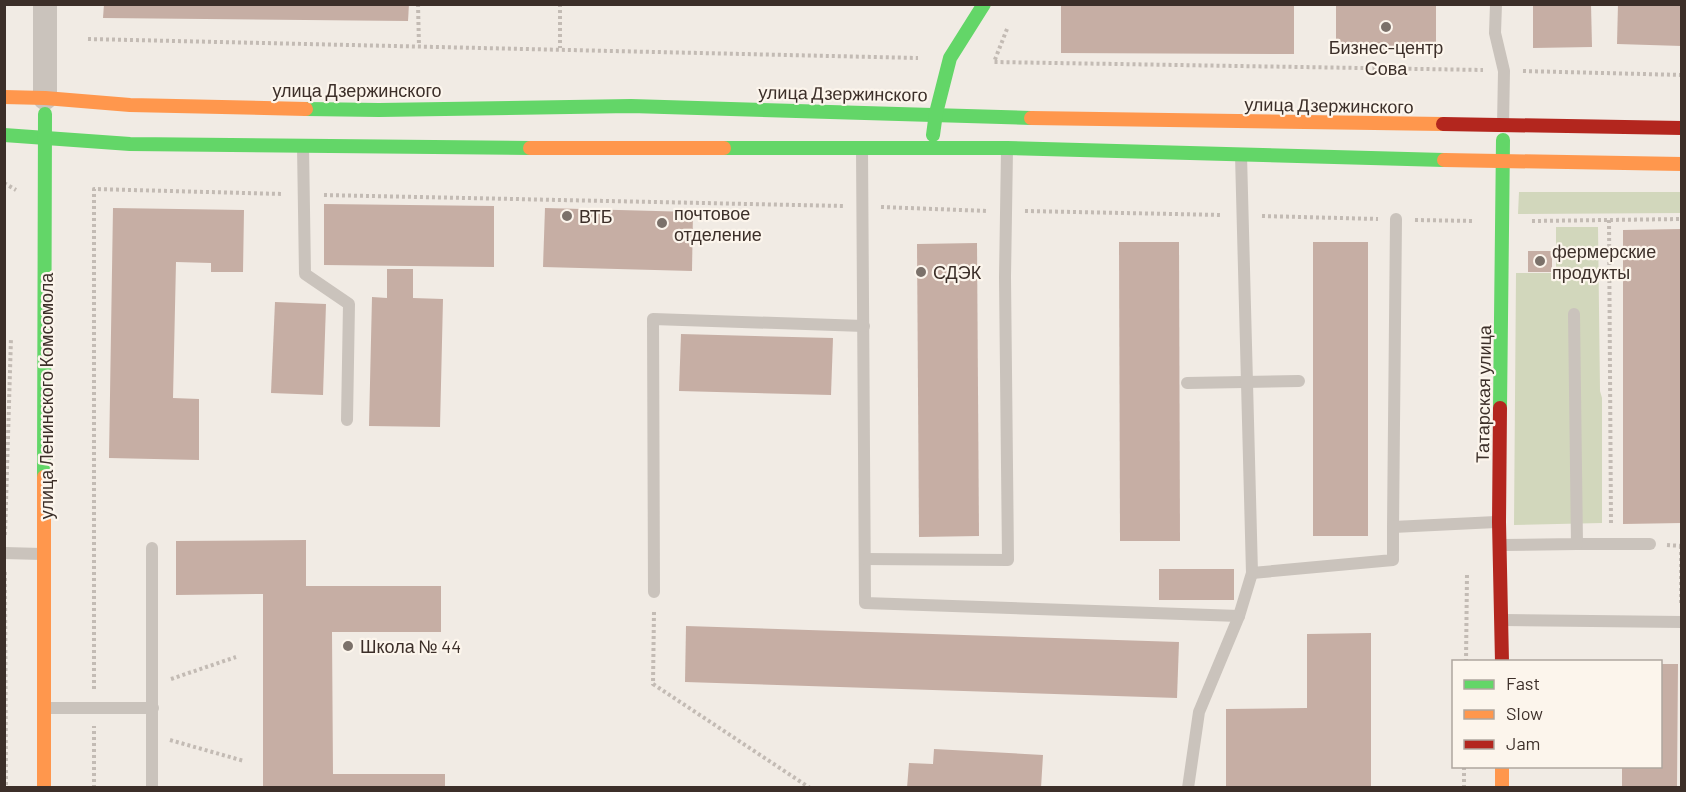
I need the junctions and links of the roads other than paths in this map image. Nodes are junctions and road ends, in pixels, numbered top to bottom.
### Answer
1 (45, 4) edge
2 (984, 4) edge
3 (1496, 4) edge
4 (4, 98) edge
5 (45, 98) junction
6 (936, 113) junction
7 (1503, 127) junction
8 (1682, 129) edge
9 (4, 135) edge
10 (46, 137) junction
11 (303, 146) junction
12 (862, 147) junction
13 (931, 148) junction
14 (1007, 148) junction
15 (1240, 153) junction
16 (1503, 162) junction
17 (1682, 164) edge
18 (1396, 219) dead end
19 (1574, 314) dead end
20 (864, 326) junction
21 (1299, 381) dead end
22 (1247, 382) junction
23 (1187, 383) dead end
24 (346, 420) dead end
25 (1499, 522) junction
26 (1394, 527) junction
27 (1577, 544) junction
28 (1650, 544) dead end
29 (1500, 545) junction
30 (152, 548) dead end
31 (4, 553) edge
32 (45, 554) junction
33 (865, 559) junction
34 (1252, 573) junction
35 (654, 592) road end
36 (1239, 616) junction
37 (1502, 620) junction
38 (1681, 622) edge
39 (1502, 660) edge
40 (44, 708) junction
41 (153, 708) junction
42 (1502, 768) edge
43 (44, 788) edge
44 (152, 788) edge
45 (1188, 788) edge
46 (1502, 788) edge

1 - 5 street, улица Ленинского Комсомола
2 - 6 main road
3 - 7 lane
4 - 5 main road, улица Дзержинского
5 - 6 main road, улица Дзержинского
5 - 10 main road, улица Ленинского Комсомола
6 - 7 main road, улица Дзержинского
6 - 13 main road
7 - 8 main road, улица Дзержинского
7 - 16 main road, Татарская улица
9 - 10 main road
10 - 11 main road
10 - 32 main road, улица Ленинского Комсомола
11 - 12 main road
11 - 24 lane
12 - 13 main road
12 - 20 lane
13 - 14 main road
14 - 15 main road
14 - 33 lane
15 - 16 main road
15 - 22 lane
16 - 17 main road
16 - 25 main road, Татарская улица
18 - 26 lane
19 - 27 lane
20 - 33 lane
20 - 35 lane
21 - 22 lane
22 - 23 lane
22 - 34 lane
25 - 26 lane
25 - 29 main road, Татарская улица
26 - 34 lane
27 - 28 lane
27 - 29 lane
29 - 37 main road, Татарская улица
30 - 41 lane
31 - 32 lane
32 - 40 main road, улица Ленинского Комсомола
33 - 36 lane
34 - 36 lane
36 - 45 lane
37 - 38 lane
37 - 39 main road, Татарская улица
40 - 41 lane
40 - 43 main road, улица Ленинского Комсомола
41 - 44 lane
42 - 46 main road

